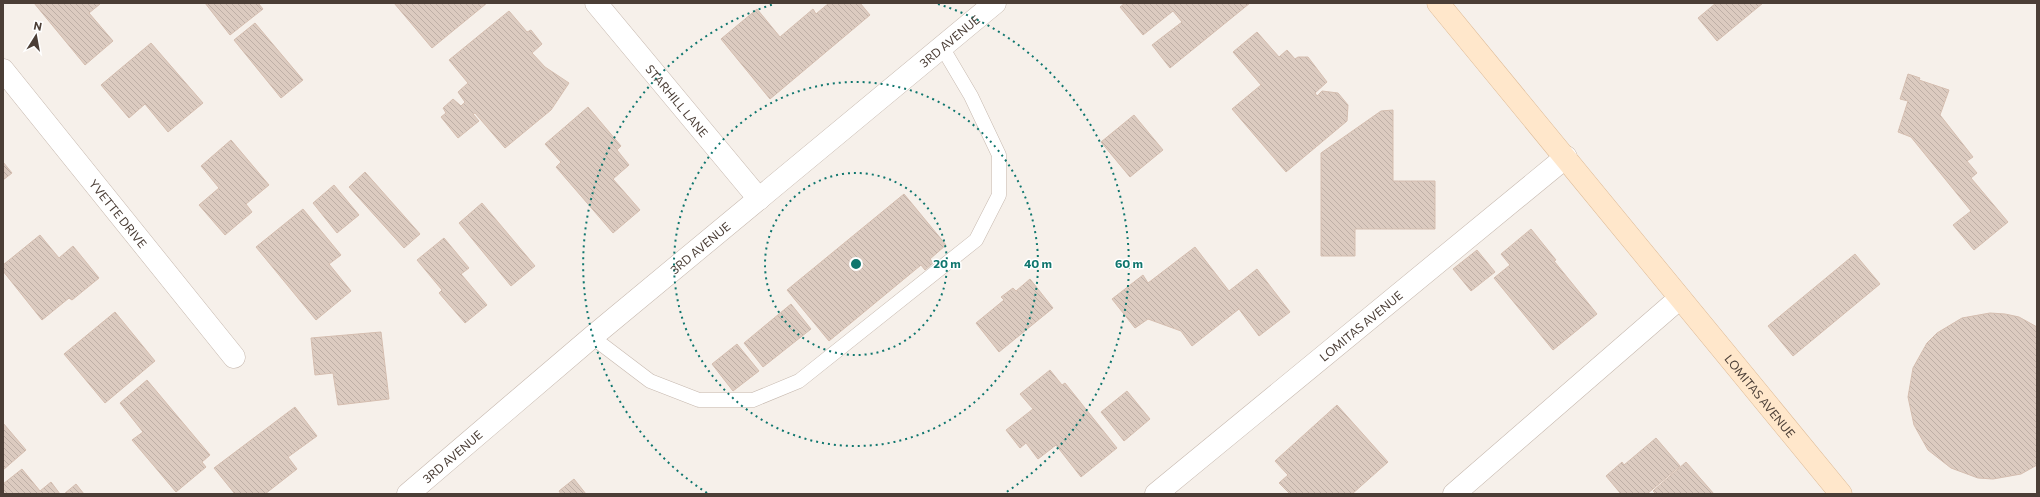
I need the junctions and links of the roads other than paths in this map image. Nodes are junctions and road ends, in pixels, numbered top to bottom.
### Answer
1 (596, 3) edge
2 (995, 3) edge
3 (1438, 3) edge
4 (942, 47) junction
5 (3, 70) edge
6 (1566, 157) junction
7 (759, 199) junction
8 (1680, 298) junction
9 (592, 337) junction
10 (234, 357) dead end
11 (408, 494) edge
12 (1156, 494) edge
13 (1454, 494) edge
14 (1841, 494) edge

1 - 7 street, STARHILL LANE
2 - 4 street, 3RD AVENUE
3 - 6 street, LOMITAS AVENUE
4 - 7 street, 3RD AVENUE
4 - 9 lane
5 - 10 street, YVETTE DRIVE
6 - 8 street, LOMITAS AVENUE
6 - 12 street, LOMITAS AVENUE
7 - 9 street, 3RD AVENUE
8 - 13 street
8 - 14 street, LOMITAS AVENUE
9 - 11 street, 3RD AVENUE

